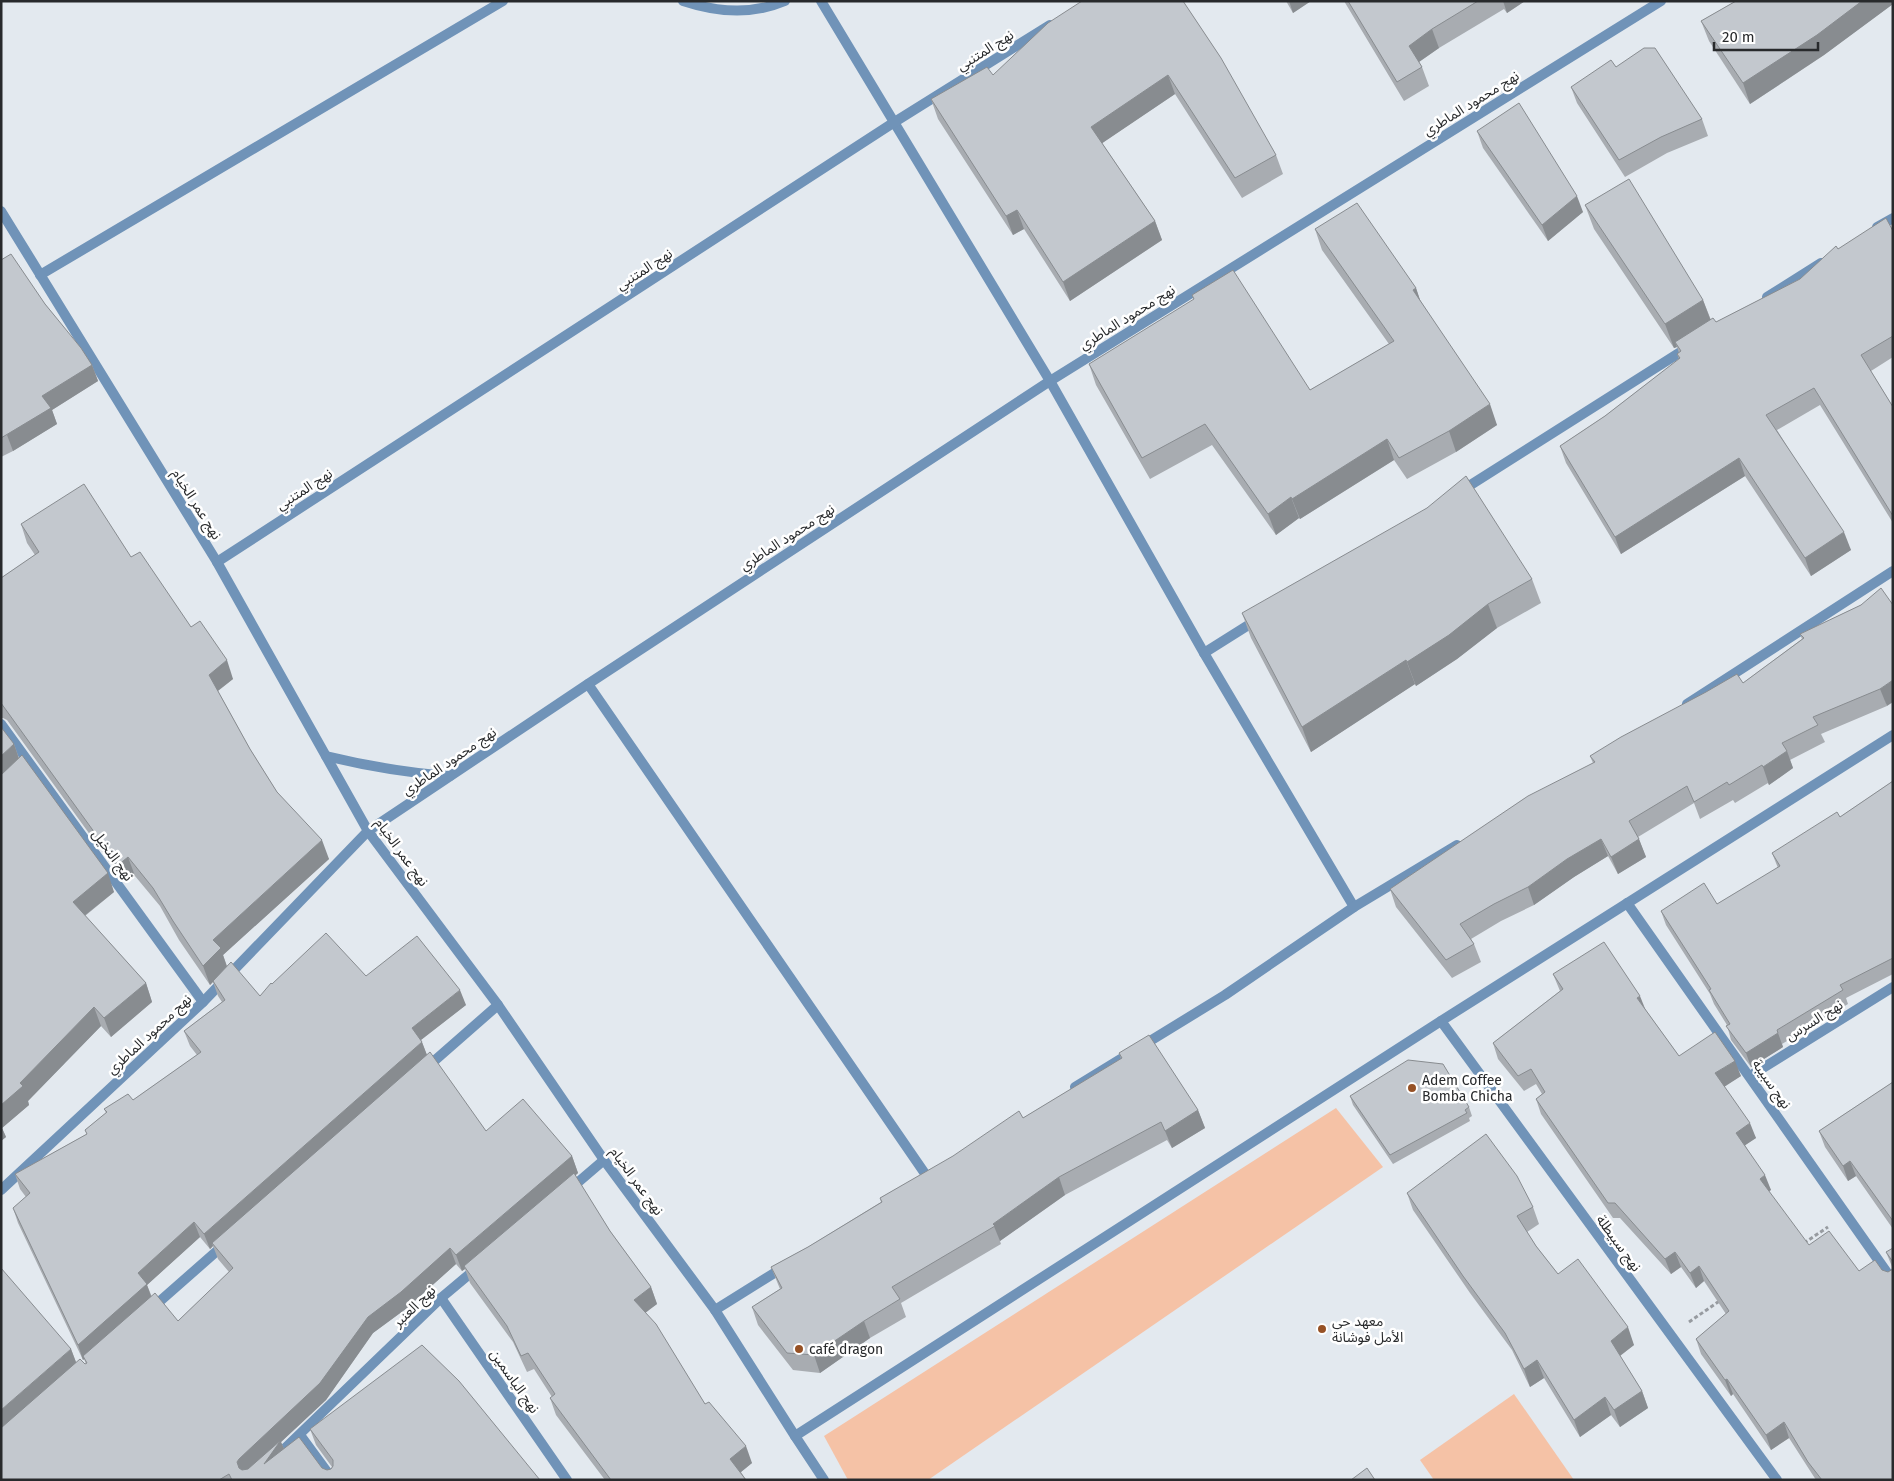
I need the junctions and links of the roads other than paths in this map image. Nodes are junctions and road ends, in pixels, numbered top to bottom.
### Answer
1 (503, 1) edge
2 (683, 1) edge
3 (785, 1) edge
4 (821, 1) edge
5 (1661, 1) edge
6 (1062, 17) edge
7 (894, 124) junction
8 (1, 211) edge
9 (1893, 218) edge
10 (1868, 234) edge
11 (1834, 255) edge
12 (40, 275) junction
13 (1758, 302) edge
14 (1700, 340) edge
15 (1050, 381) junction
16 (1448, 499) edge
17 (216, 562) junction
18 (1893, 571) edge
19 (1263, 616) edge
20 (1204, 653) junction
21 (588, 684) junction
22 (1676, 710) edge
23 (1, 724) edge
24 (1893, 735) edge
25 (326, 756) junction
26 (450, 776) junction
27 (368, 831) junction
28 (1465, 840) edge
29 (1628, 903) junction
30 (1354, 907) junction
31 (1893, 988) edge
32 (203, 1002) junction
33 (498, 1005) junction
34 (1440, 1021) junction
35 (416, 1076) edge
36 (1750, 1076) junction
37 (1064, 1094) edge
38 (604, 1160) junction
39 (928, 1178) edge
40 (1, 1190) edge
41 (560, 1198) edge
42 (231, 1239) edge
43 (796, 1259) edge
44 (486, 1260) edge
45 (1893, 1281) edge
46 (441, 1298) junction
47 (714, 1310) junction
48 (142, 1317) edge
49 (300, 1435) junction
50 (794, 1436) junction
51 (271, 1460) edge
52 (332, 1480) edge
53 (567, 1480) edge
54 (824, 1480) edge
55 (1777, 1480) edge

1 - 12 street
2 - 3 street
4 - 7 street
5 - 15 street, نهج محمود الماطري
6 - 7 street, نهج المتنبي
7 - 15 street
7 - 17 street, نهج المتنبي
8 - 12 street, نهج عمر الخيام
9 - 10 street
11 - 13 street
12 - 17 street, نهج عمر الخيام
14 - 16 street
15 - 20 street
15 - 21 street, نهج محمود الماطري
17 - 25 street, نهج عمر الخيام
18 - 22 street
19 - 20 street
20 - 30 street
21 - 26 street, نهج محمود الماطري
21 - 39 street
23 - 32 street, نهج النخيل
24 - 29 street
25 - 26 street
25 - 27 street, نهج عمر الخيام
26 - 27 street, نهج محمود الماطري
27 - 32 street, نهج محمود الماطري
27 - 33 street, نهج عمر الخيام
28 - 30 street
29 - 34 street
29 - 36 street, نهج سبيبة
30 - 37 street
31 - 36 street, نهج السرس
32 - 40 street, نهج محمود الماطري
33 - 35 street
33 - 38 street, نهج عمر الخيام
34 - 50 street
34 - 55 street, نهج سبيطلة
36 - 45 street, نهج سبيبة
38 - 41 street
38 - 47 street, نهج عمر الخيام
42 - 48 street
43 - 47 street
44 - 46 street, نهج العنبر
46 - 49 street, نهج العنبر
46 - 53 street, نهج الياسمين
47 - 50 street, نهج عمر الخيام
49 - 51 street, نهج العنبر
49 - 52 street
50 - 54 street, نهج عمر الخيام

